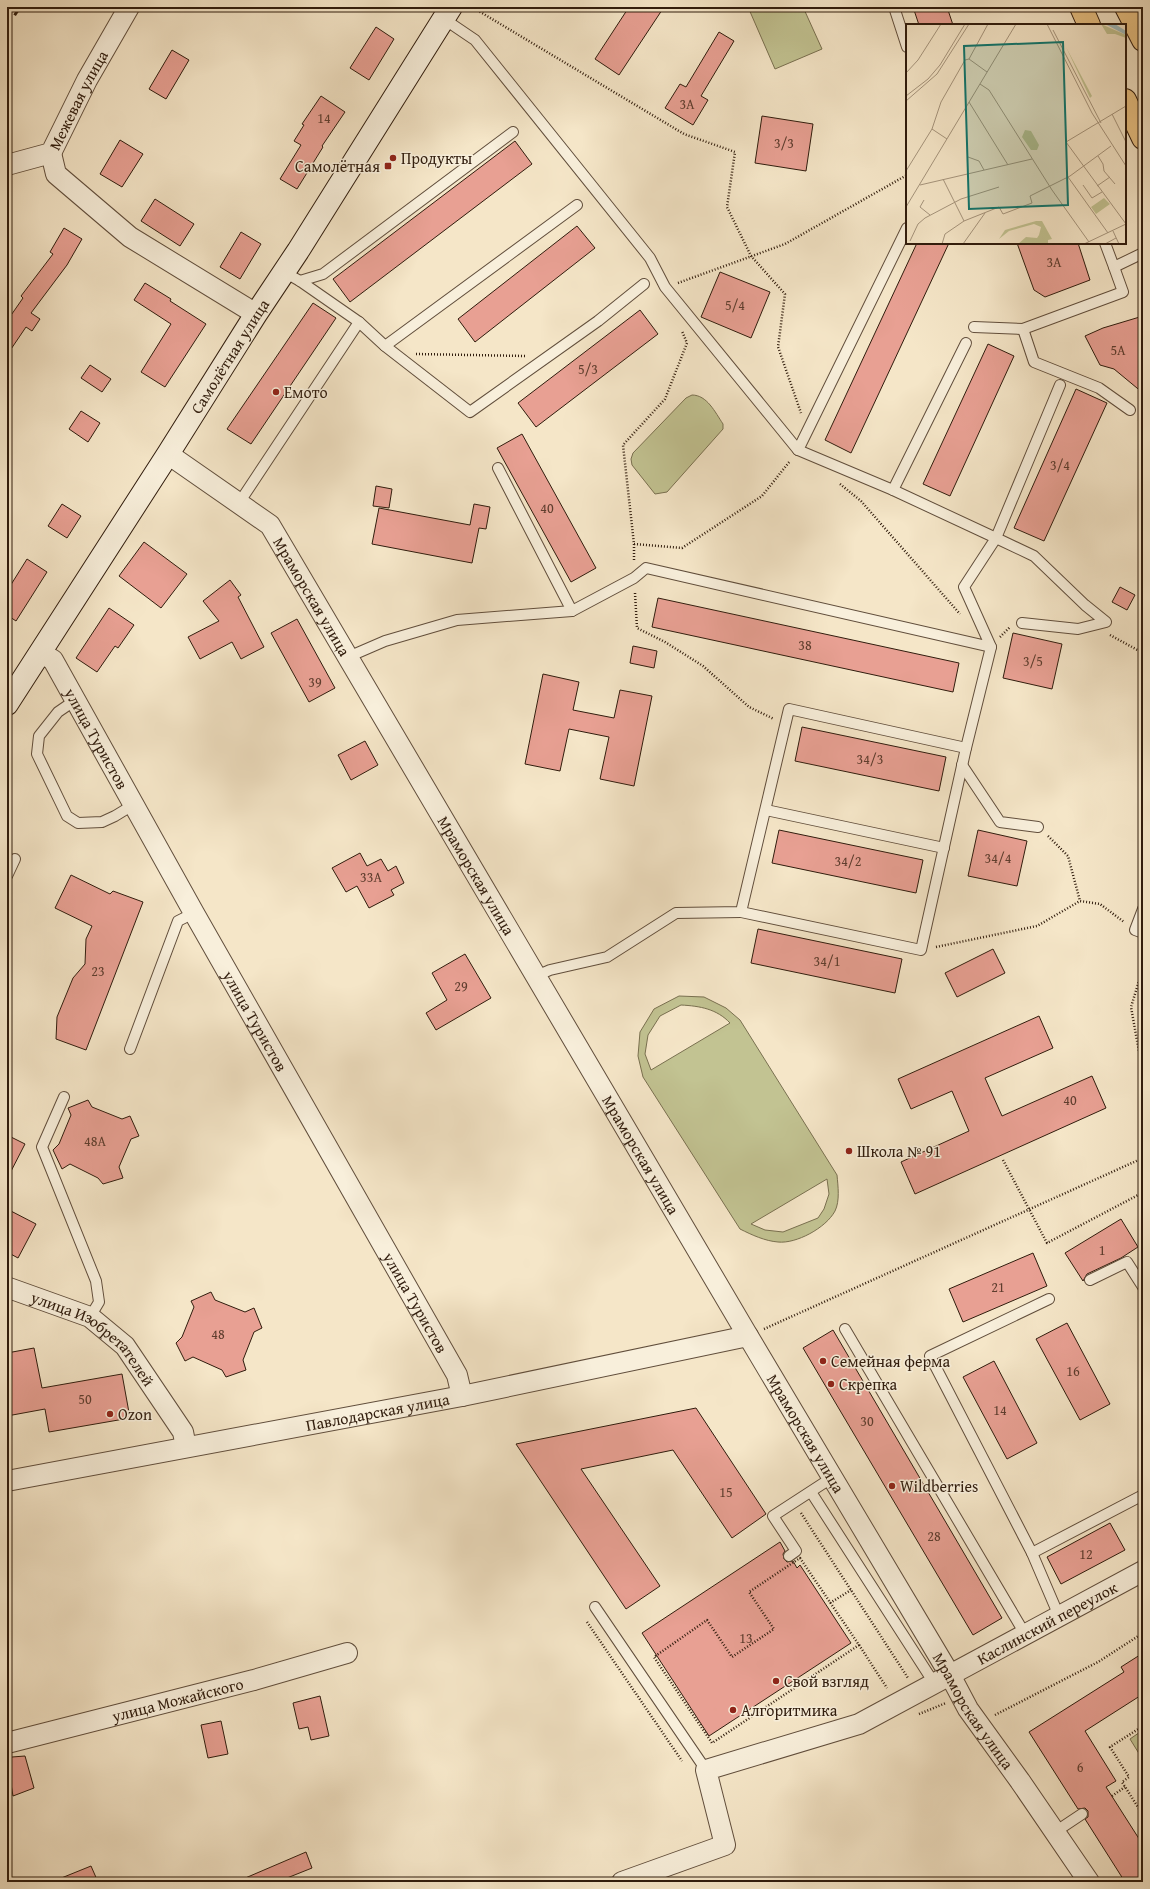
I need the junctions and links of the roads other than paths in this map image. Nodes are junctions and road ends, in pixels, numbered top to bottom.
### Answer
1 (129, 7) edge
2 (894, 7) edge
3 (1081, 7) edge
4 (1126, 7) edge
5 (448, 13) edge
6 (1090, 24) edge
7 (1143, 40) edge
8 (906, 44) edge
9 (1126, 102) edge
10 (513, 132) dead end
11 (1143, 138) edge
12 (51, 153) junction
13 (7, 165) edge
14 (577, 205) dead end
15 (906, 230) edge
16 (1105, 244) edge
17 (1143, 253) edge
18 (1114, 267) junction
19 (292, 276) junction
20 (644, 284) dead end
21 (256, 314) junction
22 (358, 322) junction
23 (974, 327) dead end
24 (1023, 329) junction
25 (966, 343) dead end
26 (385, 346) junction
27 (1060, 385) dead end
28 (1130, 410) dead end
29 (798, 450) junction
30 (168, 454) junction
31 (498, 468) dead end
32 (893, 490) junction
33 (238, 503) junction
34 (996, 538) junction
35 (572, 612) junction
36 (1019, 625) road end
37 (991, 647) junction
38 (40, 652) junction
39 (348, 657) junction
40 (74, 701) junction
41 (7, 704) edge
42 (966, 748) junction
43 (962, 765) junction
44 (133, 805) junction
45 (766, 810) junction
46 (1038, 827) road end
47 (944, 848) junction
48 (15, 859) dead end
49 (7, 876) edge
50 (1143, 909) edge
51 (741, 912) junction
52 (194, 913) junction
53 (1139, 932) edge
54 (536, 976) junction
55 (130, 1049) dead end
56 (64, 1097) dead end
57 (1090, 1280) dead end
58 (1143, 1287) edge
59 (8, 1288) edge
60 (1049, 1299) dead end
61 (90, 1317) junction
62 (845, 1328) dead end
63 (748, 1336) junction
64 (462, 1396) junction
65 (186, 1447) junction
66 (833, 1478) junction
67 (7, 1481) edge
68 (811, 1492) junction
69 (1143, 1495) edge
70 (1032, 1553) junction
71 (789, 1556) dead end
72 (1143, 1571) edge
73 (595, 1607) dead end
74 (1059, 1616) junction
75 (1025, 1634) junction
76 (347, 1653) dead end
77 (942, 1679) junction
78 (7, 1743) edge
79 (706, 1770) junction
80 (1082, 1814) dead end
81 (1055, 1832) junction
82 (622, 1882) edge
83 (1089, 1882) edge

1 - 12 street, Межевая улица
2 - 8 lane
3 - 6 main road
4 - 7 main road
5 - 19 main road, Самолётная улица
5 - 29 lane
9 - 11 main road
10 - 19 lane
12 - 13 street, Межевая улица
12 - 21 street
14 - 26 lane
15 - 29 lane
16 - 18 lane
17 - 18 lane
18 - 24 lane
19 - 21 main road, Самолётная улица
19 - 22 lane
20 - 26 lane
21 - 30 main road, Самолётная улица
22 - 26 lane
22 - 33 lane
23 - 24 lane
24 - 28 lane
25 - 32 lane
27 - 34 lane
29 - 32 lane
30 - 33 street, Мраморская улица
30 - 38 main road, Самолётная улица
31 - 35 lane
32 - 34 lane
33 - 39 street, Мраморская улица
34 - 36 lane
34 - 37 lane
35 - 37 lane
35 - 39 lane
37 - 42 lane
38 - 40 street, улица Туристов
38 - 41 main road, Самолётная улица
39 - 54 street, Мраморская улица
40 - 44 street, улица Туристов
40 - 44 lane
42 - 43 lane
42 - 45 lane
43 - 46 lane
43 - 47 lane
44 - 52 street, улица Туристов
45 - 47 lane
45 - 51 lane
47 - 51 lane
48 - 49 lane
50 - 53 lane
51 - 54 lane
52 - 55 lane
52 - 64 street, улица Туристов
54 - 63 street, Мраморская улица
56 - 61 lane
57 - 58 lane
59 - 61 street, улица Изобретателей
60 - 70 lane
61 - 65 street, улица Изобретателей
62 - 75 lane
63 - 64 street, Павлодарская улица
63 - 66 street, Мраморская улица
64 - 65 street, Павлодарская улица
65 - 67 street, Павлодарская улица
66 - 68 lane
66 - 77 street, Мраморская улица
68 - 71 lane
68 - 77 lane
69 - 70 lane
70 - 74 lane
72 - 74 street, Каслинский переулок
73 - 79 lane
74 - 75 street, Каслинский переулок
75 - 77 street, Каслинский переулок
76 - 78 street, улица Можайского
77 - 79 street, Каслинский переулок
77 - 81 street, Мраморская улица
79 - 82 street
80 - 81 lane
81 - 83 street, Мраморская улица

